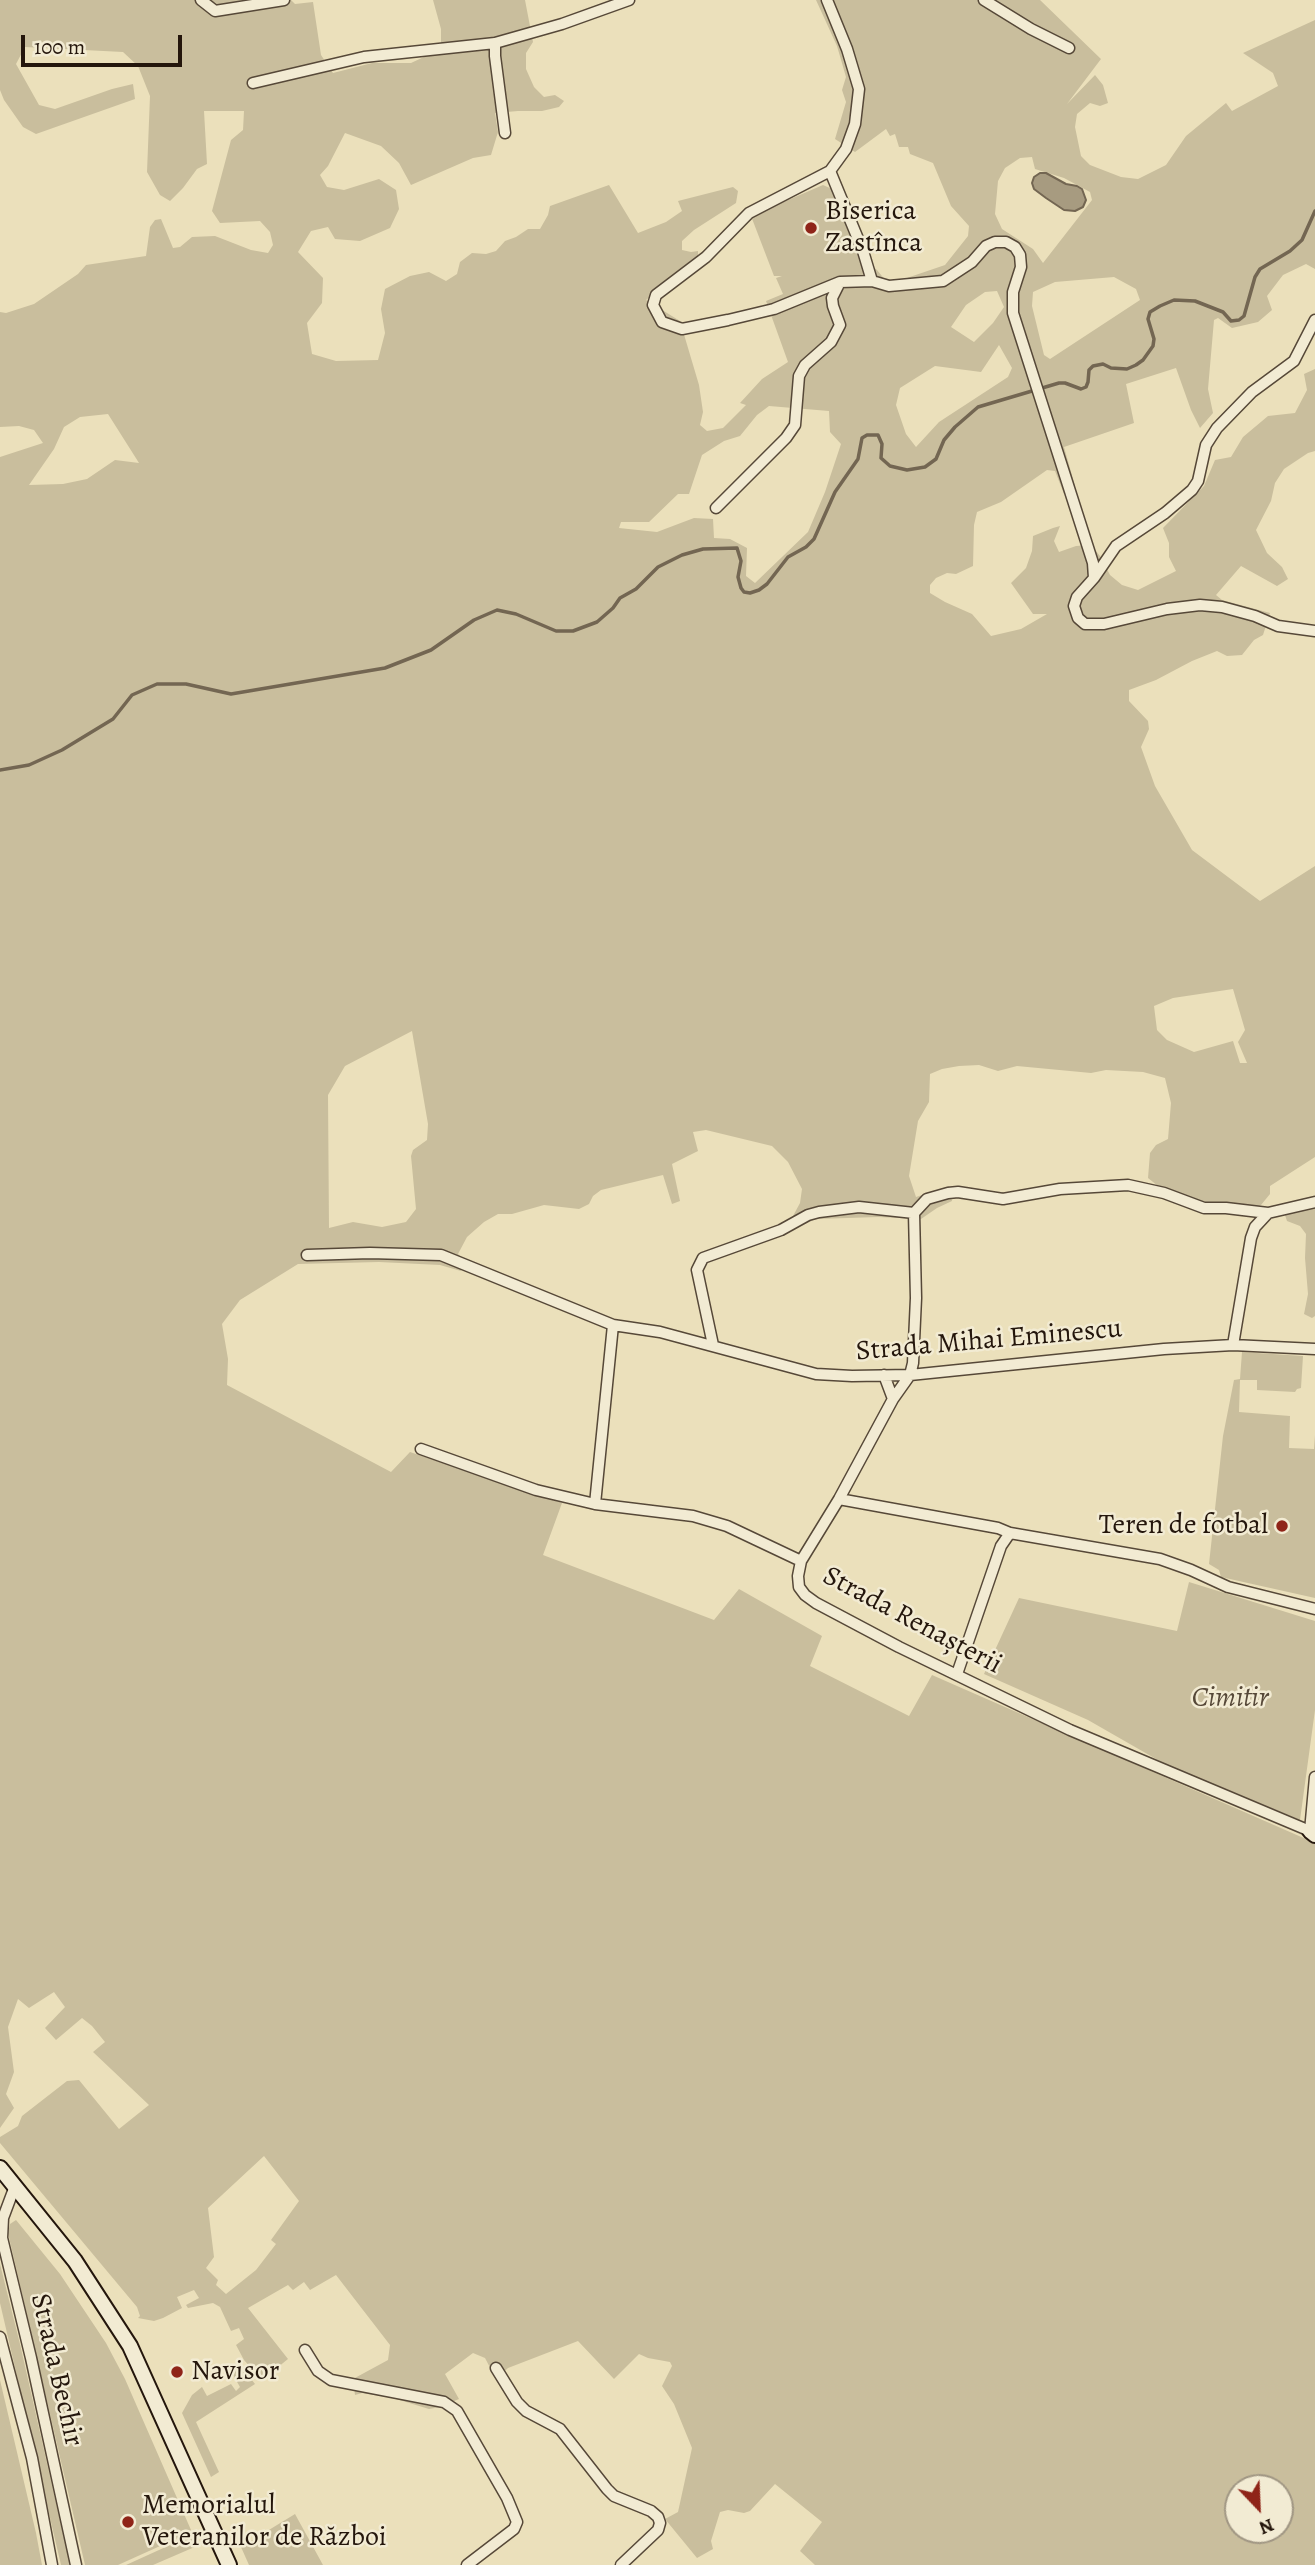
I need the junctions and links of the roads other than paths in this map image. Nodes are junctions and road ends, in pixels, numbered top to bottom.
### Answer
1 (201, 0) edge
2 (284, 0) edge
3 (629, 0) edge
4 (827, 0) edge
5 (984, 0) edge
6 (495, 43) junction
7 (1069, 47) dead end
8 (253, 83) dead end
9 (505, 133) dead end
10 (830, 171) junction
11 (872, 281) junction
12 (840, 282) junction
13 (1315, 320) edge
14 (716, 508) dead end
15 (1094, 578) junction
16 (1315, 631) edge
17 (1315, 1202) edge
18 (914, 1213) junction
19 (1268, 1213) junction
20 (307, 1255) dead end
21 (613, 1325) junction
22 (713, 1345) junction
23 (1233, 1345) junction
24 (1315, 1349) edge
25 (884, 1375) junction
26 (910, 1375) junction
27 (893, 1399) junction
28 (421, 1449) dead end
29 (839, 1499) junction
30 (595, 1503) junction
31 (1010, 1533) junction
32 (801, 1561) junction
33 (1315, 1609) edge
34 (957, 1674) junction
35 (1315, 1777) edge
36 (1312, 1833) edge
37 (0, 2168) edge
38 (15, 2186) junction
39 (0, 2337) edge
40 (305, 2350) dead end
41 (496, 2368) dead end
42 (52, 2565) edge
43 (76, 2565) edge
44 (229, 2565) edge
45 (467, 2565) edge
46 (621, 2565) edge

1 - 2 street
3 - 6 street
4 - 10 street
5 - 7 street
6 - 8 street
6 - 9 street
10 - 11 street
10 - 12 street
11 - 12 street
11 - 15 street
12 - 14 street
13 - 15 street
15 - 16 street
17 - 19 street
18 - 19 street
18 - 22 street
18 - 26 street
19 - 23 street
20 - 21 street, Strada Mihai Eminescu
21 - 22 street, Strada Mihai Eminescu
21 - 30 street
22 - 25 street, Strada Mihai Eminescu
23 - 24 street, Strada Mihai Eminescu
23 - 26 street, Strada Mihai Eminescu
25 - 26 street, Strada Mihai Eminescu
25 - 27 street
26 - 27 street
27 - 29 street
28 - 30 street, Strada Renașterii
29 - 31 street
29 - 32 street
30 - 32 street, Strada Renașterii
31 - 33 street
31 - 34 street
32 - 34 street, Strada Renașterii
34 - 36 street, Strada Renașterii
35 - 36 street
37 - 38 main road
38 - 43 street, Strada Bechir
38 - 44 main road
39 - 42 street
40 - 45 street
41 - 46 street

